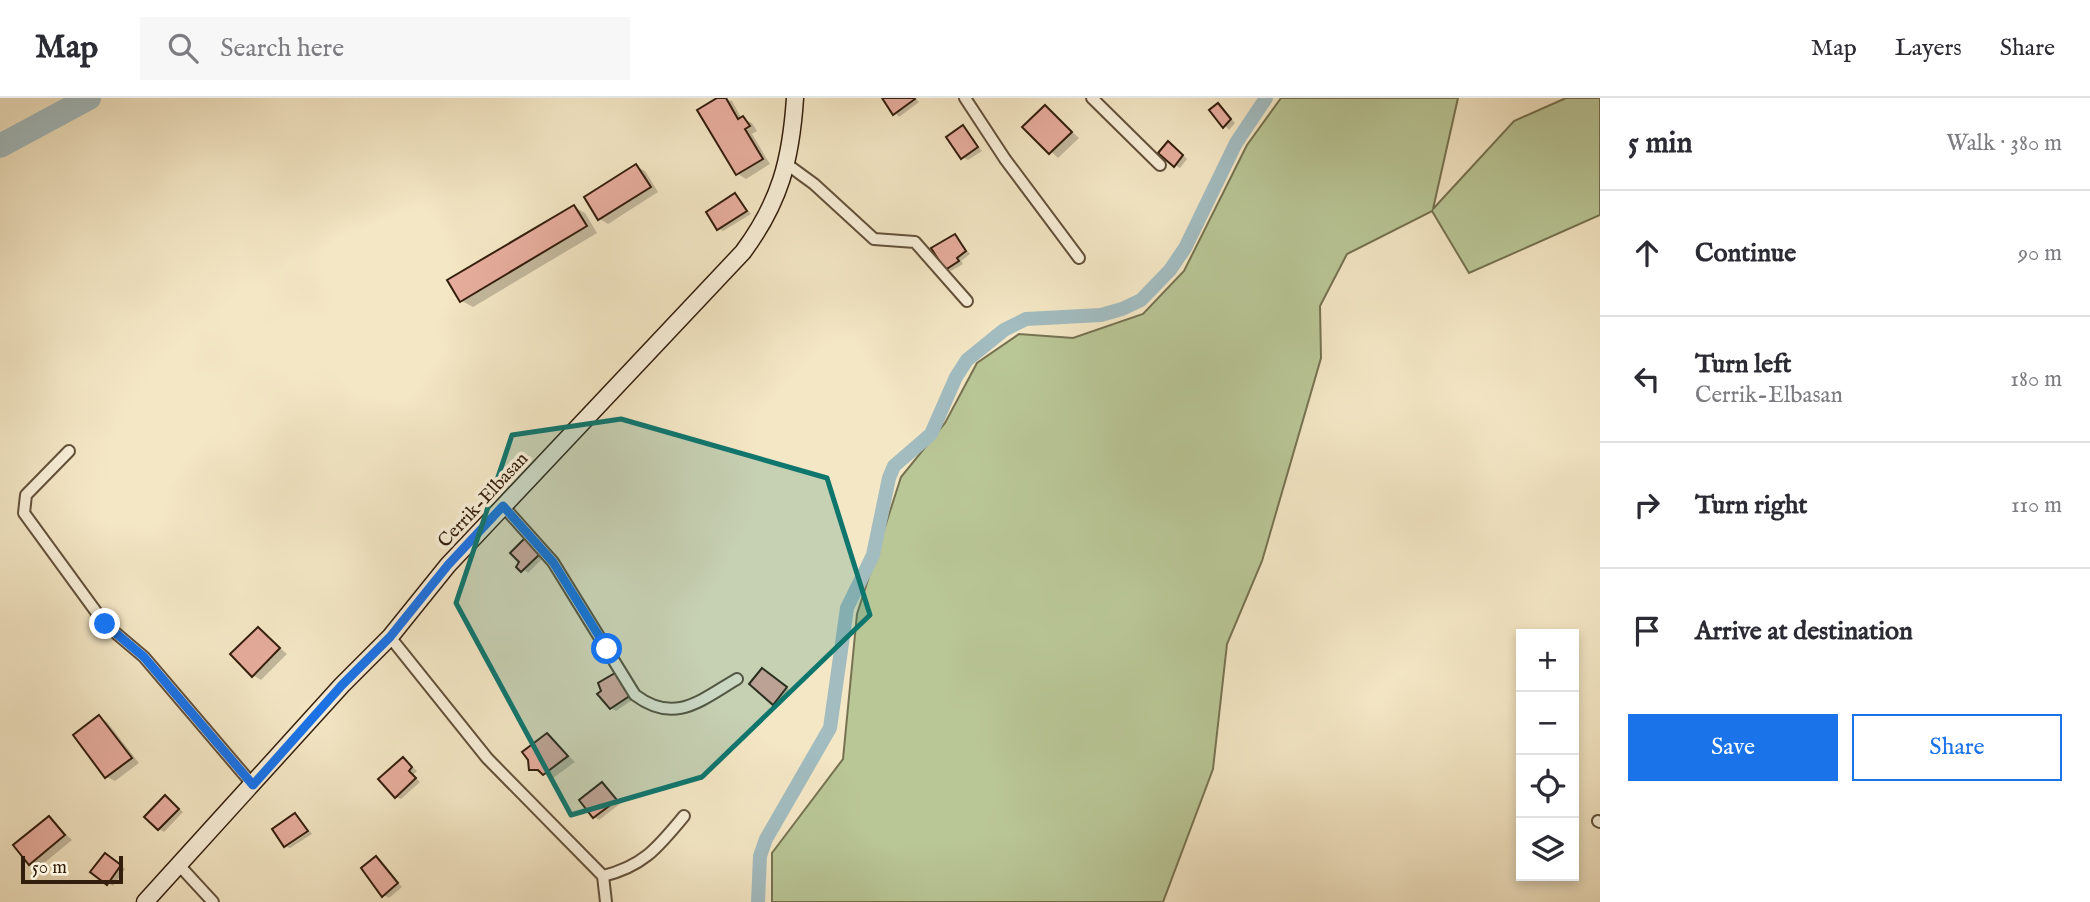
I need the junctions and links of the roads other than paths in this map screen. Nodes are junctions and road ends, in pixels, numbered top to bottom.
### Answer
1 (795, 98) edge
2 (965, 98) edge
3 (1092, 98) edge
4 (1160, 164) dead end
5 (788, 165) junction
6 (1079, 258) dead end
7 (967, 301) dead end
8 (69, 451) dead end
9 (503, 506) junction
10 (390, 637) junction
11 (737, 679) dead end
12 (253, 785) junction
13 (684, 816) dead end
14 (178, 864) junction
15 (603, 876) junction
16 (145, 902) edge
17 (213, 902) edge
18 (606, 902) edge

1 - 5 main road, Cerrik-Elbasan
2 - 6 street
3 - 4 street
5 - 7 street
5 - 9 main road, Cerrik-Elbasan
8 - 12 street
9 - 10 main road, Cerrik-Elbasan
9 - 11 street
10 - 12 main road, Cerrik-Elbasan
10 - 15 street
12 - 14 main road, Cerrik-Elbasan
13 - 15 street
14 - 16 main road, Cerrik-Elbasan
14 - 17 street
15 - 18 street

